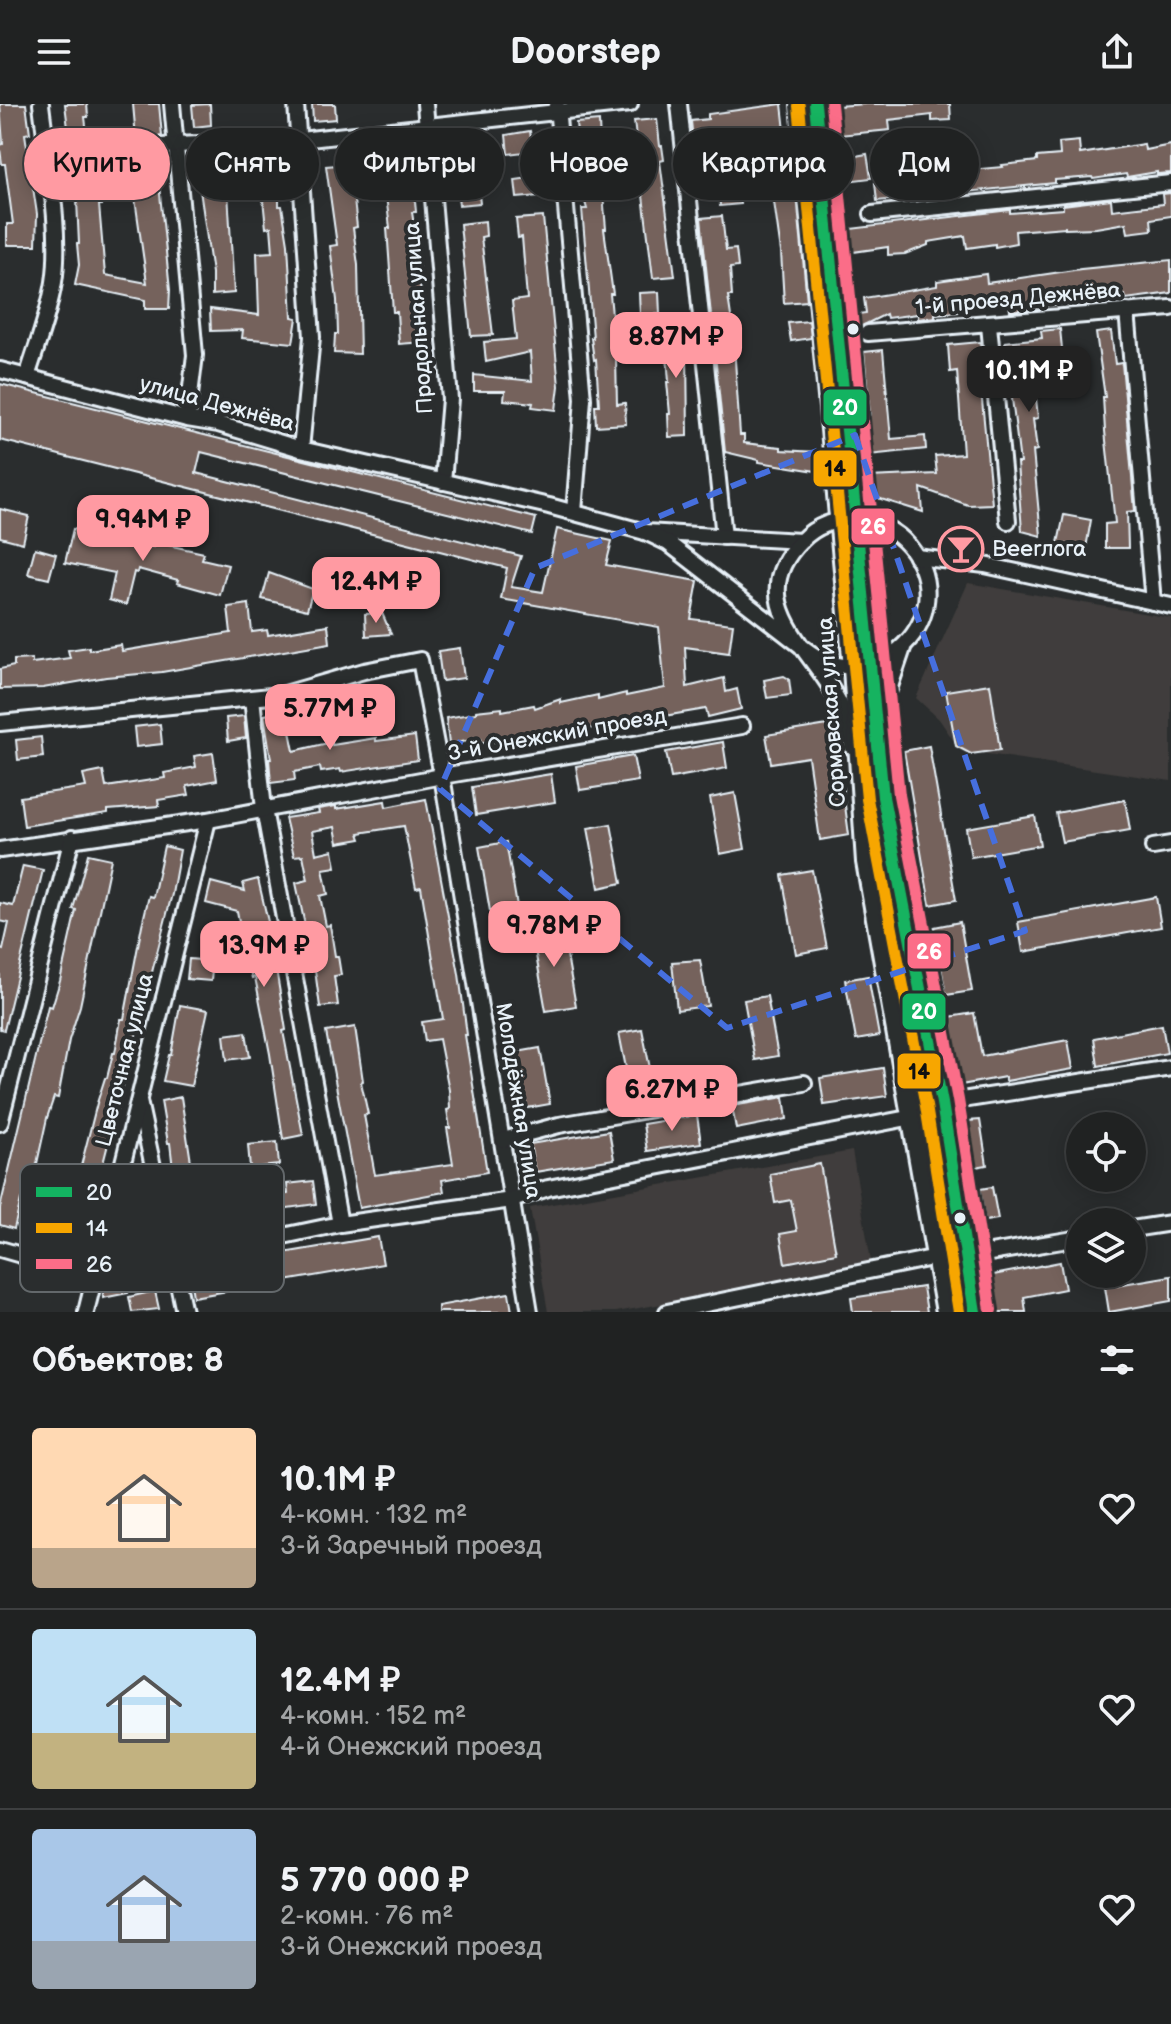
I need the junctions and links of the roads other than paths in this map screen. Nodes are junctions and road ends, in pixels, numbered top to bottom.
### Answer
1 (41, 104) edge
2 (172, 104) edge
3 (296, 104) edge
4 (425, 104) edge
5 (630, 104) edge
6 (679, 104) edge
7 (801, 104) edge
8 (815, 104) edge
9 (557, 108) edge
10 (44, 128) edge
11 (299, 128) edge
12 (427, 128) joint
13 (170, 145) edge
14 (175, 145) junction
15 (186, 145) edge
16 (1171, 183) edge
17 (52, 200) edge
18 (304, 200) edge
19 (433, 200) edge
20 (872, 214) dead end
21 (1171, 308) edge
22 (1127, 311) junction
23 (989, 325) junction
24 (868, 333) dead end
25 (0, 370) edge
26 (27, 377) junction
27 (187, 419) junction
28 (301, 449) junction
29 (443, 482) junction
30 (574, 512) junction
31 (849, 520) junction
32 (1008, 521) dead end
33 (645, 532) junction
34 (724, 537) junction
35 (801, 541) junction
36 (916, 557) junction
37 (1153, 602) junction
38 (1171, 606) edge
39 (903, 647) junction
40 (805, 649) junction
41 (862, 667) junction
42 (252, 698) junction
43 (0, 723) edge
44 (742, 726) dead end
45 (876, 728) junction
46 (442, 776) junction
47 (862, 796) junction
48 (264, 809) junction
49 (208, 820) junction
50 (72, 838) junction
51 (890, 839) junction
52 (865, 843) junction
53 (1171, 844) edge
54 (1153, 847) dead end
55 (0, 850) edge
56 (916, 972) joint
57 (1171, 1068) edge
58 (804, 1083) dead end
59 (138, 1096) junction
60 (942, 1103) junction
61 (913, 1117) junction
62 (0, 1123) edge
63 (503, 1140) junction
64 (121, 1164) edge
65 (152, 1164) edge
66 (512, 1200) junction
67 (1171, 1223) edge
68 (340, 1224) junction
69 (1146, 1227) edge
70 (284, 1237) edge
71 (1066, 1240) edge
72 (0, 1249) edge
73 (20, 1255) edge
74 (937, 1257) junction
75 (966, 1257) junction
76 (90, 1292) edge
77 (180, 1292) edge
78 (86, 1312) edge
79 (184, 1312) edge
80 (530, 1312) edge
81 (667, 1312) edge
82 (946, 1312) edge
83 (975, 1312) edge

1 - 10 street
2 - 14 street
3 - 11 street
4 - 12 street, Продольная улица
5 - 9 street
6 - 34 street
7 - 31 main road, Сормовская улица
8 - 31 main road, Сормовская улица
9 - 12 street
9 - 30 street
13 - 14 street
14 - 15 street
14 - 27 street
16 - 20 street
17 - 26 street
18 - 28 street
19 - 29 street, Продольная улица
21 - 22 street, 1-й проезд Дежнёва
22 - 23 street, 1-й проезд Дежнёва
22 - 37 street
23 - 24 street, 1-й проезд Дежнёва
23 - 32 street
25 - 26 street, улица Дежнёва
26 - 27 street, улица Дежнёва
27 - 28 street, улица Дежнёва
28 - 29 street, улица Дежнёва
29 - 30 street, улица Дежнёва
30 - 33 street, улица Дежнёва
31 - 35 street
31 - 36 street
31 - 41 main road, Сормовская улица
33 - 34 street, улица Дежнёва
33 - 40 street
34 - 35 street, улица Дежнёва
35 - 40 street
36 - 37 street
36 - 39 street
37 - 38 street
39 - 41 street
39 - 45 street
40 - 41 street
40 - 47 street
41 - 45 main road, Сормовская улица
41 - 47 main road, Сормовская улица
42 - 43 street
42 - 46 street, Молодёжная улица
42 - 48 street
44 - 46 street, 3-й Онежский проезд
45 - 51 main road, Сормовская улица
46 - 48 street, 3-й Онежский проезд
46 - 63 street, Молодёжная улица
47 - 52 main road, Сормовская улица
48 - 49 street, 3-й Онежский проезд
48 - 68 street
49 - 50 street, 3-й Онежский проезд
49 - 59 street, Цветочная улица
50 - 55 street, 3-й Онежский проезд
50 - 62 street
51 - 52 street
51 - 56 main road, Сормовская улица
52 - 61 main road, Сормовская улица
53 - 54 street
56 - 60 highway, Сормовская улица
57 - 60 street
58 - 63 street
59 - 64 street, Цветочная улица
59 - 65 street
60 - 75 highway, Сормовская улица
61 - 66 street
61 - 74 main road, Сормовская улица
63 - 66 street, Молодёжная улица
66 - 68 street
66 - 80 street, Молодёжная улица
67 - 69 street
68 - 70 street
71 - 75 street
72 - 73 street
74 - 81 street
74 - 82 main road, Сормовская улица
75 - 83 highway, Сормовская улица
76 - 78 street, Цветочная улица
77 - 79 street

